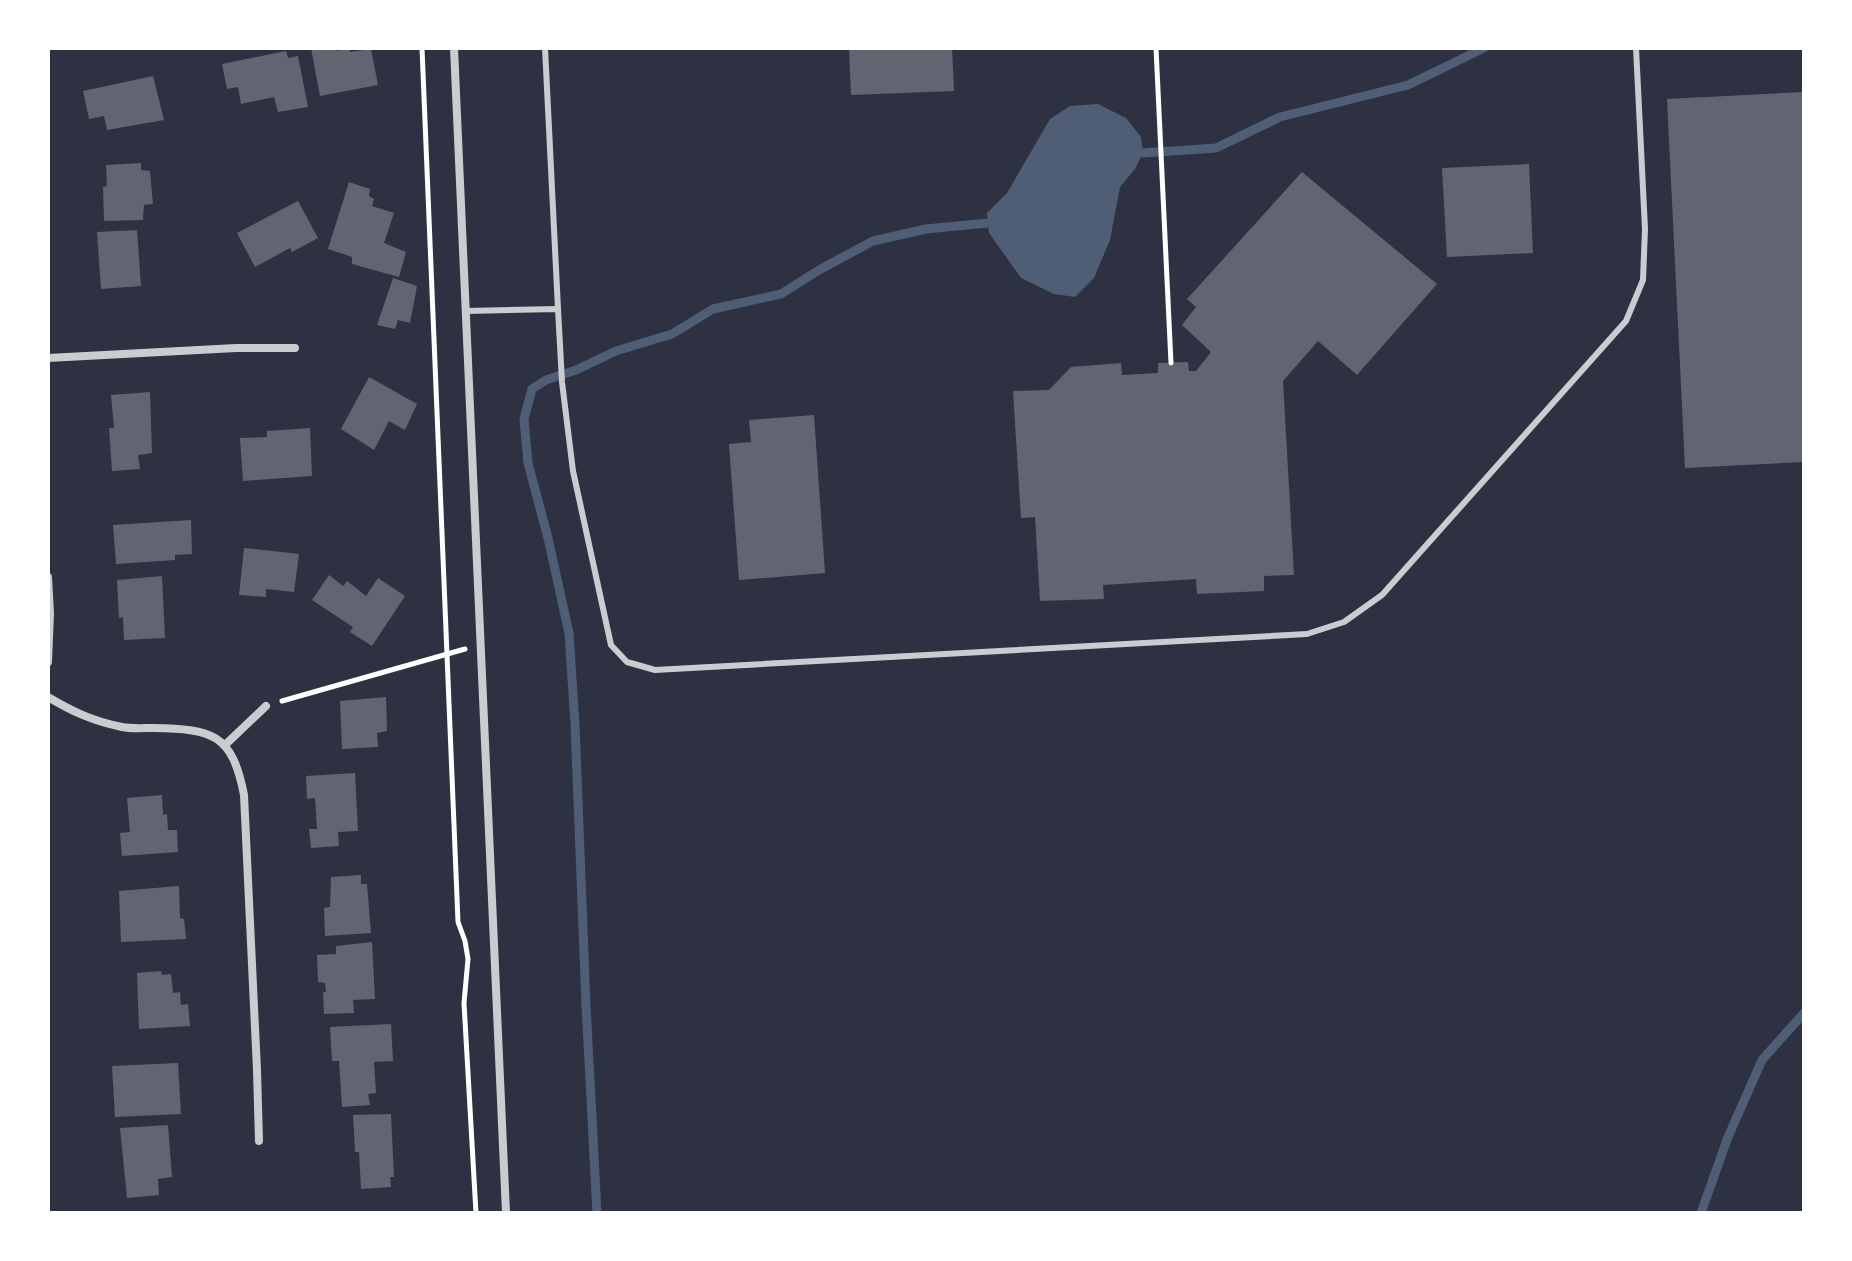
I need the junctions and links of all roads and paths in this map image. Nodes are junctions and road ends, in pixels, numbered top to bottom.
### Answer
1 (422, 48) edge
2 (454, 48) edge
3 (545, 48) edge
4 (1156, 48) edge
5 (1636, 48) edge
6 (558, 309) junction
7 (466, 311) junction
8 (295, 348) dead end
9 (48, 358) edge
10 (1171, 363) dead end
11 (48, 577) edge
12 (481, 645) junction
13 (447, 654) junction
14 (48, 662) edge
15 (48, 697) edge
16 (266, 706) joint
17 (225, 745) junction
18 (259, 1141) dead end
19 (476, 1213) edge
20 (506, 1213) edge

1 - 13 path
2 - 7 street
3 - 6 lane
4 - 10 path
5 - 6 lane
6 - 7 lane
7 - 12 street
8 - 9 street
11 - 14 street
12 - 13 path
12 - 20 street
13 - 16 path
13 - 19 path
15 - 17 street
16 - 17 street
17 - 18 street

